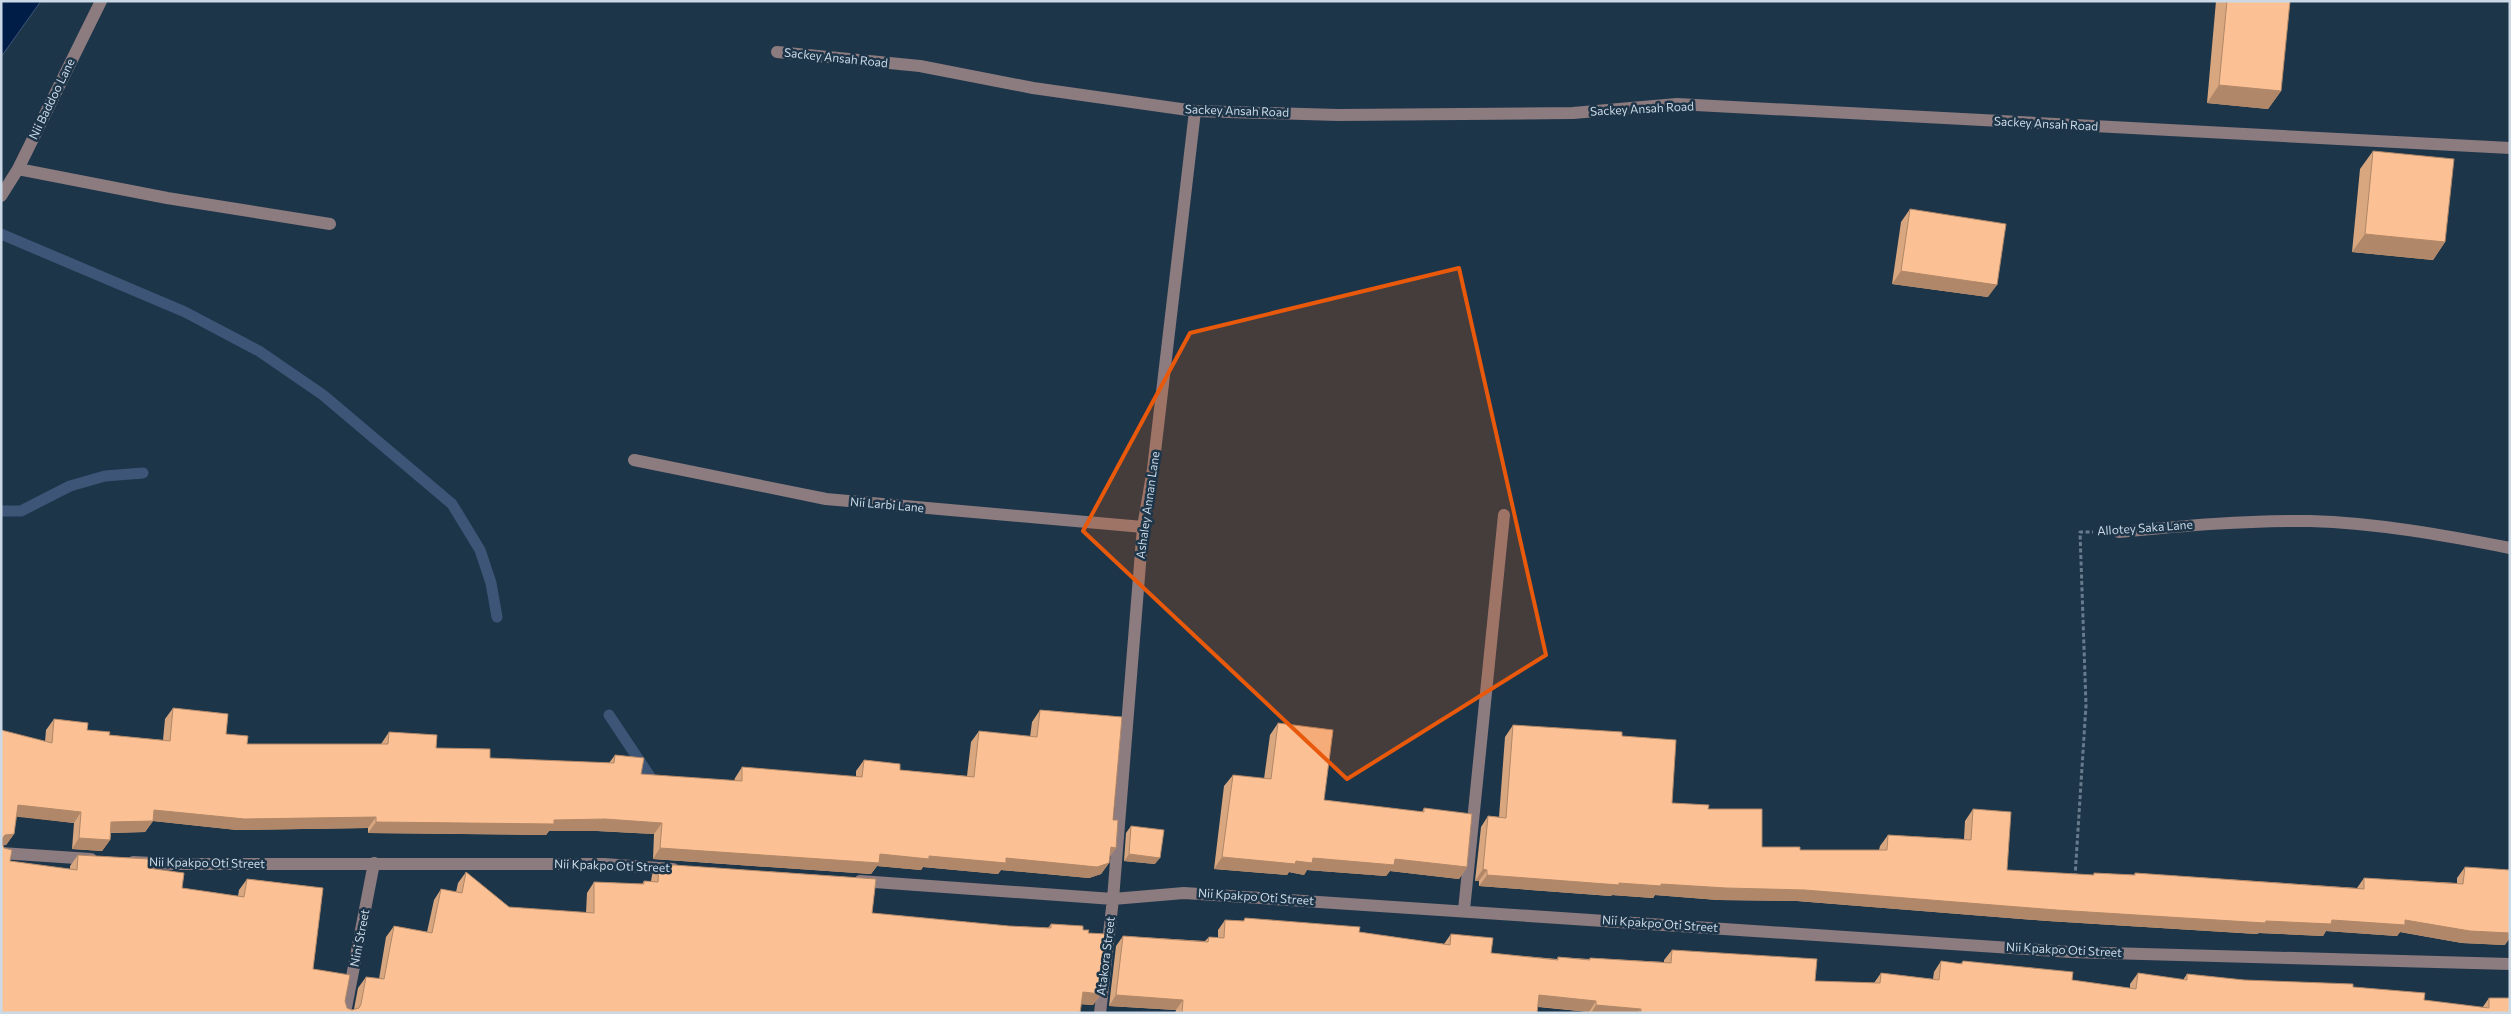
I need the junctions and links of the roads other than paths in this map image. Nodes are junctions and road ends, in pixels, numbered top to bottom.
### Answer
1 (101, 1) edge
2 (777, 52) dead end
3 (1195, 111) junction
4 (2510, 148) edge
5 (18, 168) junction
6 (1, 196) edge
7 (330, 224) dead end
8 (634, 460) dead end
9 (1504, 515) dead end
10 (1144, 527) junction
11 (2119, 532) road end
12 (2510, 548) edge
13 (1, 853) edge
14 (105, 860) edge
15 (124, 861) edge
16 (374, 863) junction
17 (684, 869) edge
18 (844, 880) edge
19 (1113, 899) junction
20 (1464, 910) junction
21 (2510, 964) edge
22 (345, 1013) edge
23 (1100, 1013) edge

1 - 5 street, Nii Baddoo Lane
2 - 3 street, Sackey Ansah Road
3 - 4 street, Sackey Ansah Road
3 - 10 street, Ashaley Annan Lane
5 - 6 street, Nii Baddoo Lane
5 - 7 street
8 - 10 street, Nii Larbi Lane
9 - 20 street
10 - 19 street, Ashaley Annan Lane
11 - 12 street, Allotey Saka Lane
13 - 14 street
15 - 16 street, Nii Kpakpo Oti Street
16 - 17 street, Nii Kpakpo Oti Street
16 - 22 street, Nini Street
18 - 19 street, Nii Kpakpo Oti Street
19 - 20 street, Nii Kpakpo Oti Street
19 - 23 street, Atakora Street
20 - 21 street, Nii Kpakpo Oti Street

